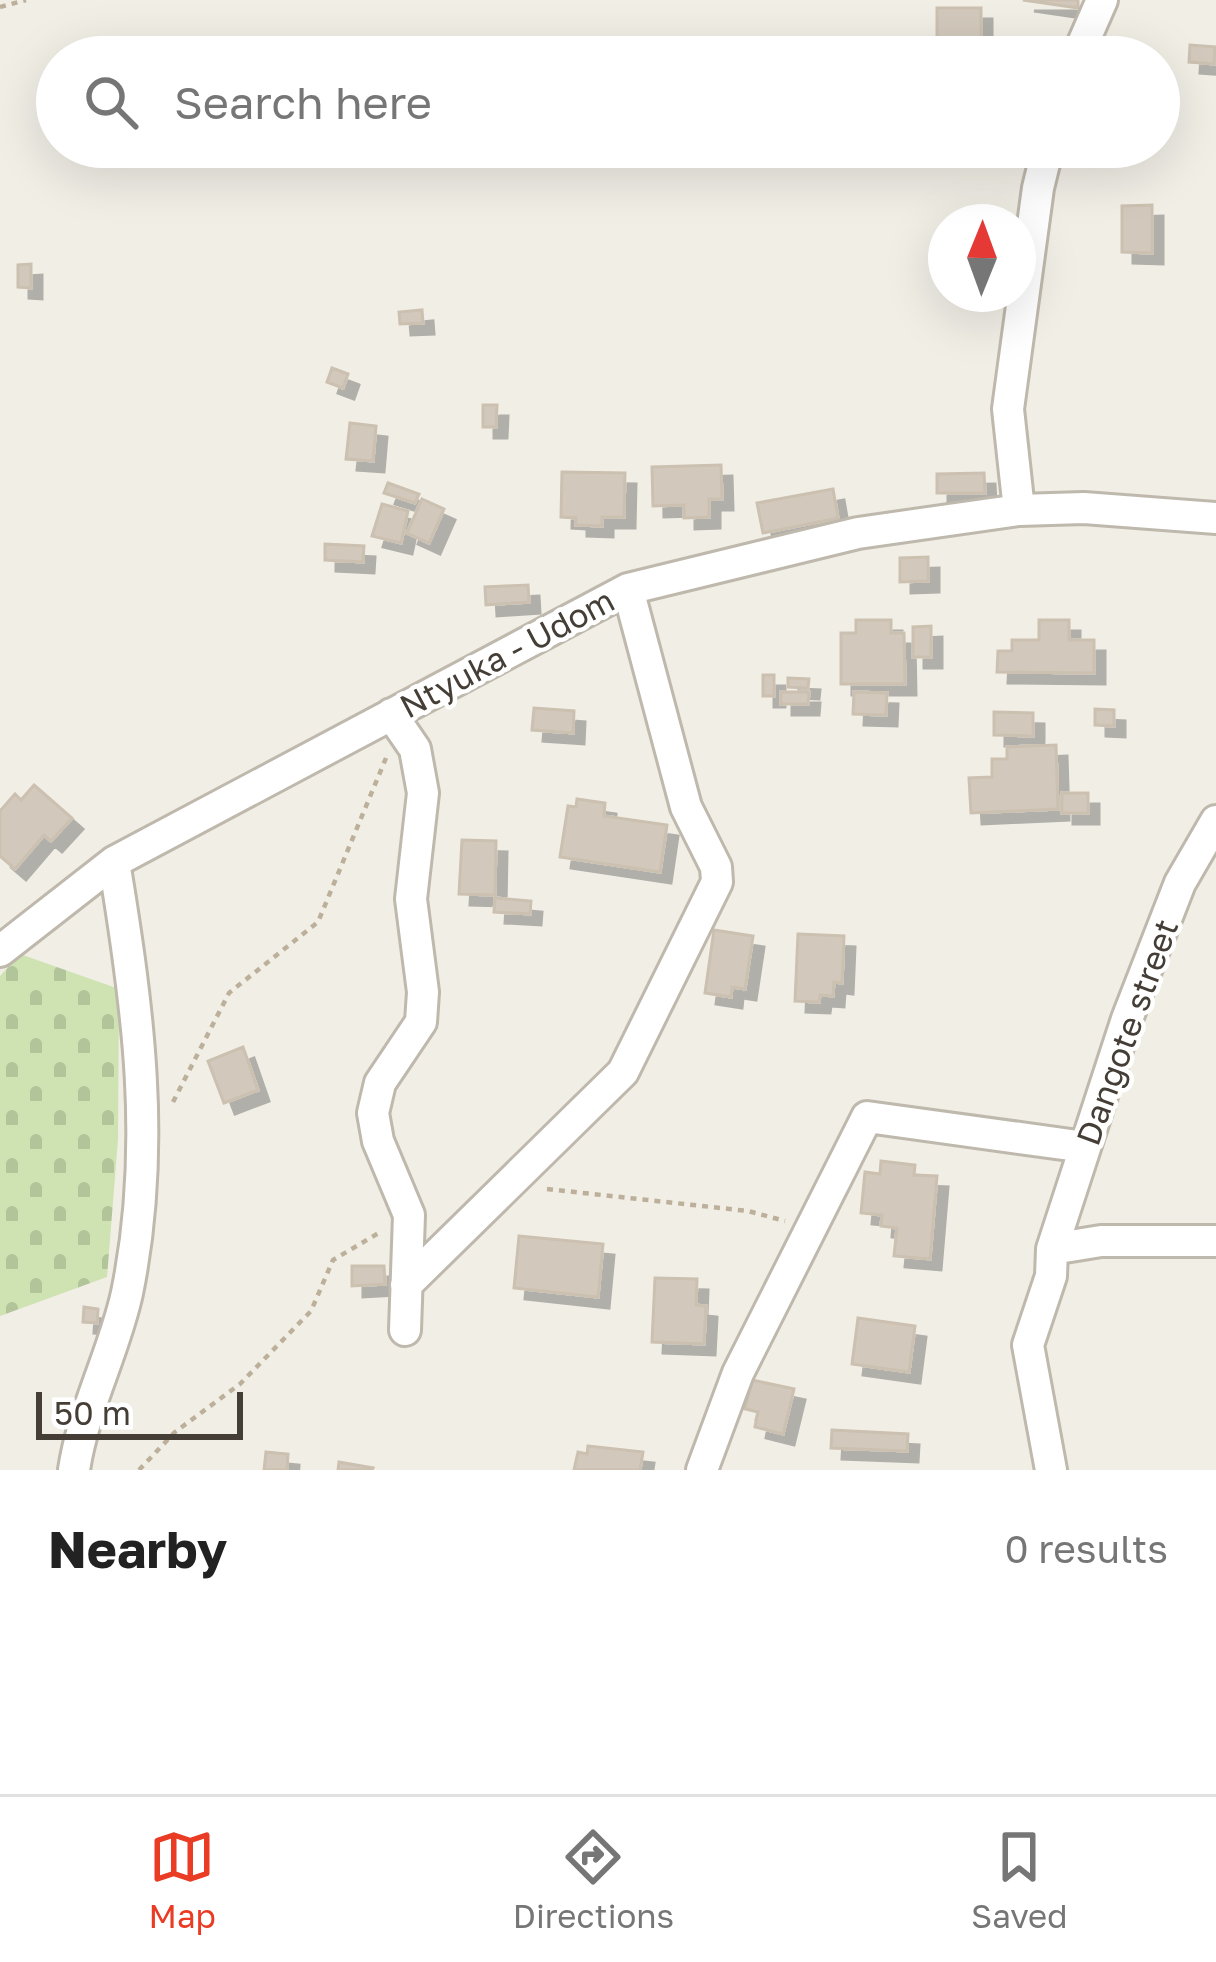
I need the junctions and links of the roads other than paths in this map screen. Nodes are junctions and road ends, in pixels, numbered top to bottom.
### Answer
1 (1102, 0) edge
2 (1086, 36) edge
3 (1042, 168) edge
4 (1019, 510) junction
5 (1216, 518) edge
6 (628, 590) junction
7 (397, 723) junction
8 (1216, 821) edge
9 (113, 862) junction
10 (0, 951) edge
11 (1085, 1147) junction
12 (1216, 1241) edge
13 (1052, 1249) junction
14 (406, 1285) junction
15 (406, 1330) dead end
16 (74, 1470) edge
17 (702, 1470) edge
18 (1051, 1470) edge

1 - 2 street
3 - 4 street
4 - 5 street, Ntyuka - Udom
4 - 6 street, Ntyuka - Udom
6 - 7 street, Ntyuka - Udom
6 - 14 street
7 - 9 street, Ntyuka - Udom
7 - 14 street
8 - 11 street, Dangote street
9 - 10 street, Ntyuka - Udom
9 - 16 street
11 - 13 street, Dangote street
11 - 17 street
12 - 13 street
13 - 18 street, Dangote street
14 - 15 street

